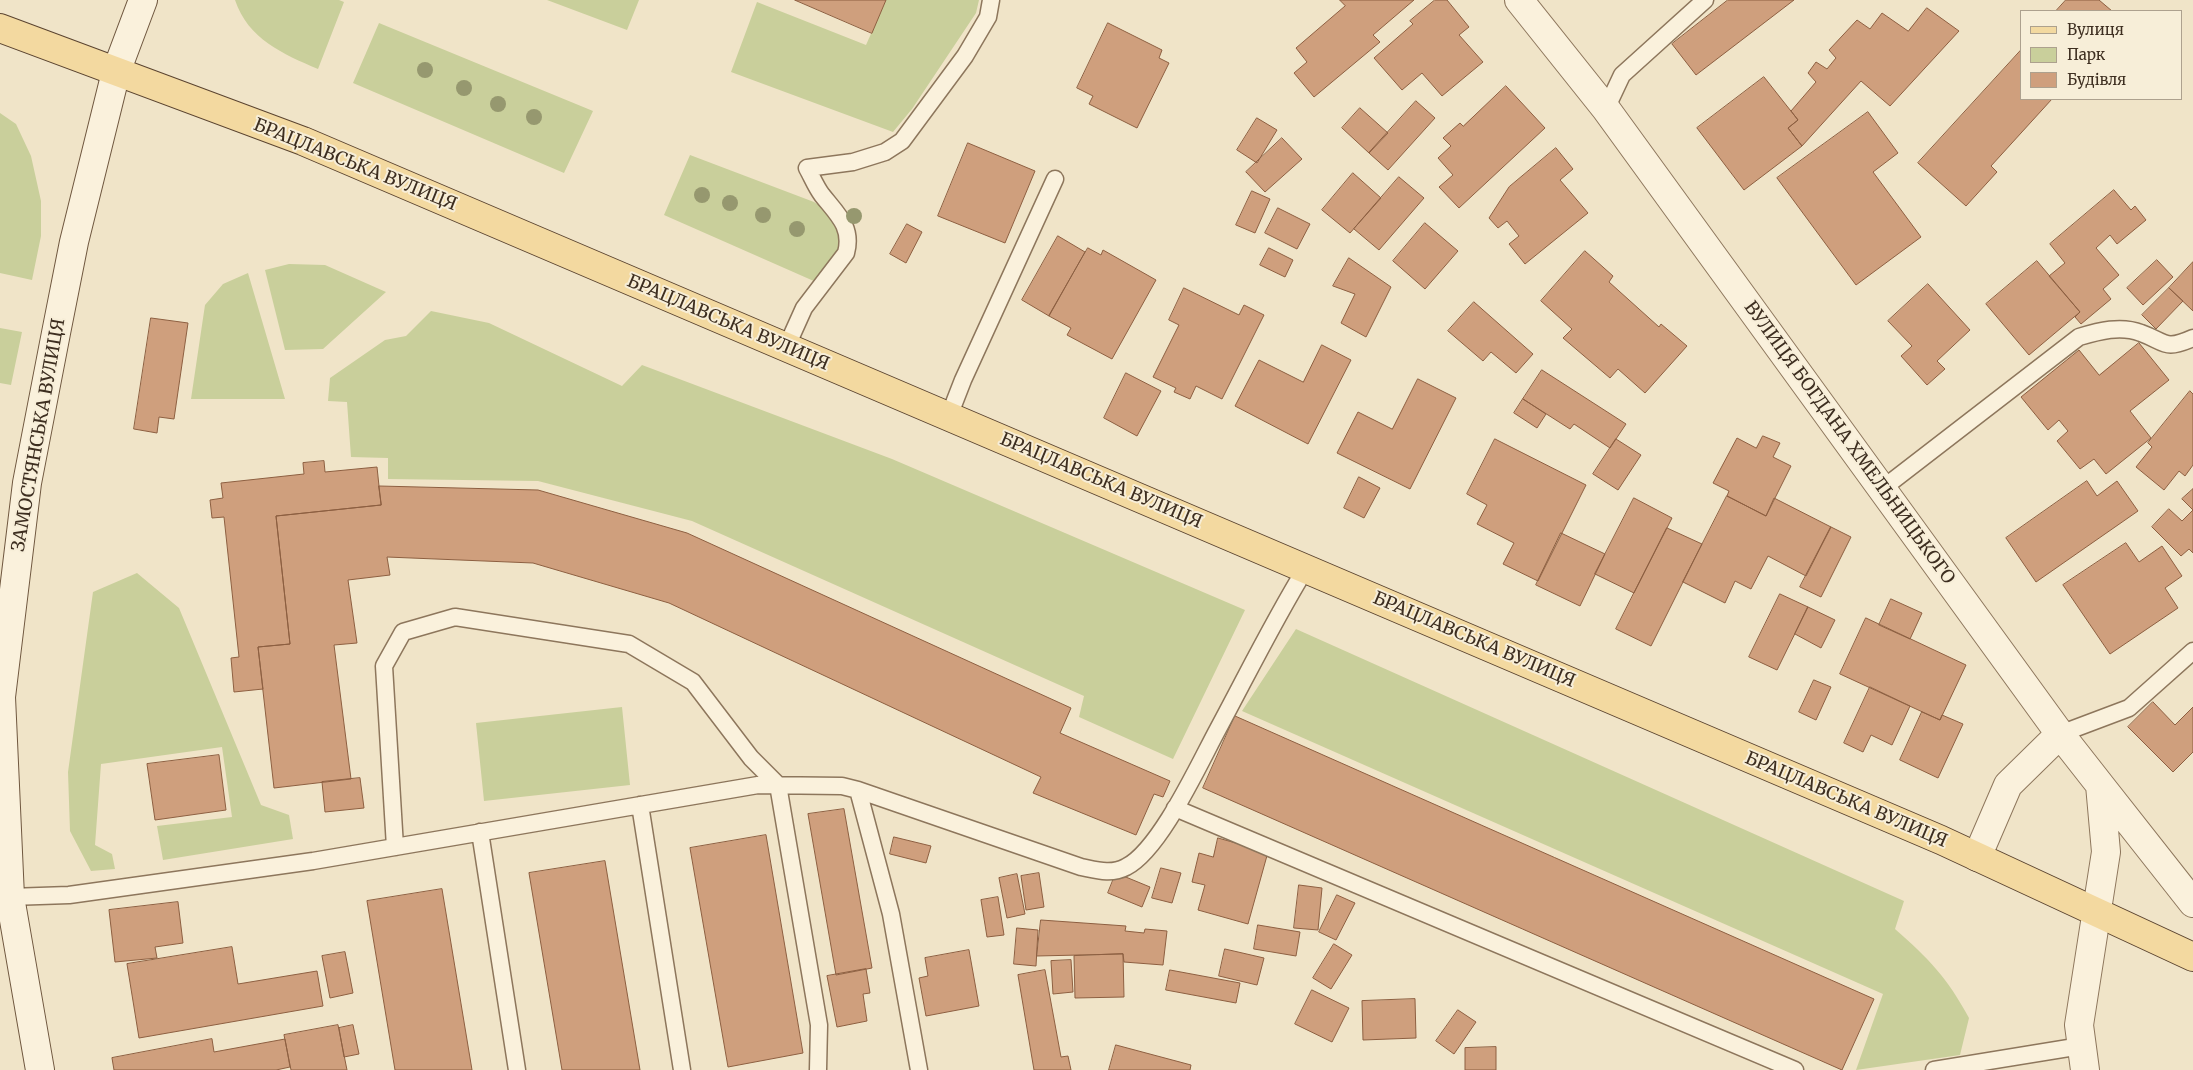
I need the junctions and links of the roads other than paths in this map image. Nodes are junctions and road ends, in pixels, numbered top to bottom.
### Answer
1 (143, 0) edge
2 (991, 0) edge
3 (1519, 0) edge
4 (1705, 0) edge
5 (0, 28) edge
6 (116, 72) junction
7 (1606, 109) junction
8 (1055, 179) dead end
9 (2193, 338) edge
10 (786, 348) junction
11 (949, 416) junction
12 (1882, 489) junction
13 (1306, 568) junction
14 (2193, 651) edge
15 (2060, 734) junction
16 (778, 785) junction
17 (2100, 785) junction
18 (858, 790) junction
19 (640, 805) junction
20 (1175, 808) junction
21 (480, 832) junction
22 (395, 847) junction
23 (1977, 857) junction
24 (10, 897) junction
25 (2193, 903) edge
26 (2097, 912) junction
27 (2193, 957) edge
28 (2083, 1058) edge
29 (40, 1070) edge
30 (517, 1070) edge
31 (682, 1070) edge
32 (818, 1070) edge
33 (919, 1070) edge
34 (1795, 1070) edge
35 (1934, 1070) edge

1 - 6 street, ЗАМОСТЯНСЬКА ВУЛИЦЯ
2 - 10 lane
3 - 7 street, ВУЛИЦЯ БОГДАНА ХМЕЛЬНИЦЬКОГО
4 - 7 lane
5 - 6 main road, БРАЦЛАВСЬКА ВУЛИЦЯ
6 - 10 main road, БРАЦЛАВСЬКА ВУЛИЦЯ
6 - 24 street, ЗАМОСТЯНСЬКА ВУЛИЦЯ
7 - 12 street, ВУЛИЦЯ БОГДАНА ХМЕЛЬНИЦЬКОГО
8 - 11 lane
9 - 12 lane
10 - 11 main road, БРАЦЛАВСЬКА ВУЛИЦЯ
11 - 13 main road, БРАЦЛАВСЬКА ВУЛИЦЯ
12 - 15 street, ВУЛИЦЯ БОГДАНА ХМЕЛЬНИЦЬКОГО
13 - 20 lane
13 - 23 main road, БРАЦЛАВСЬКА ВУЛИЦЯ
14 - 15 lane
15 - 17 street, ВУЛИЦЯ БОГДАНА ХМЕЛЬНИЦЬКОГО
15 - 23 street
16 - 18 lane
16 - 19 lane
16 - 22 lane
16 - 32 lane
17 - 25 street, ВУЛИЦЯ БОГДАНА ХМЕЛЬНИЦЬКОГО
17 - 26 street
18 - 20 lane
18 - 33 lane
19 - 21 lane
19 - 31 lane
20 - 34 lane
21 - 22 lane
21 - 30 lane
22 - 24 lane
23 - 26 main road, БРАЦЛАВСЬКА ВУЛИЦЯ
24 - 29 street, ЗАМОСТЯНСЬКА ВУЛИЦЯ
26 - 27 main road, БРАЦЛАВСЬКА ВУЛИЦЯ
26 - 28 street
28 - 35 lane

